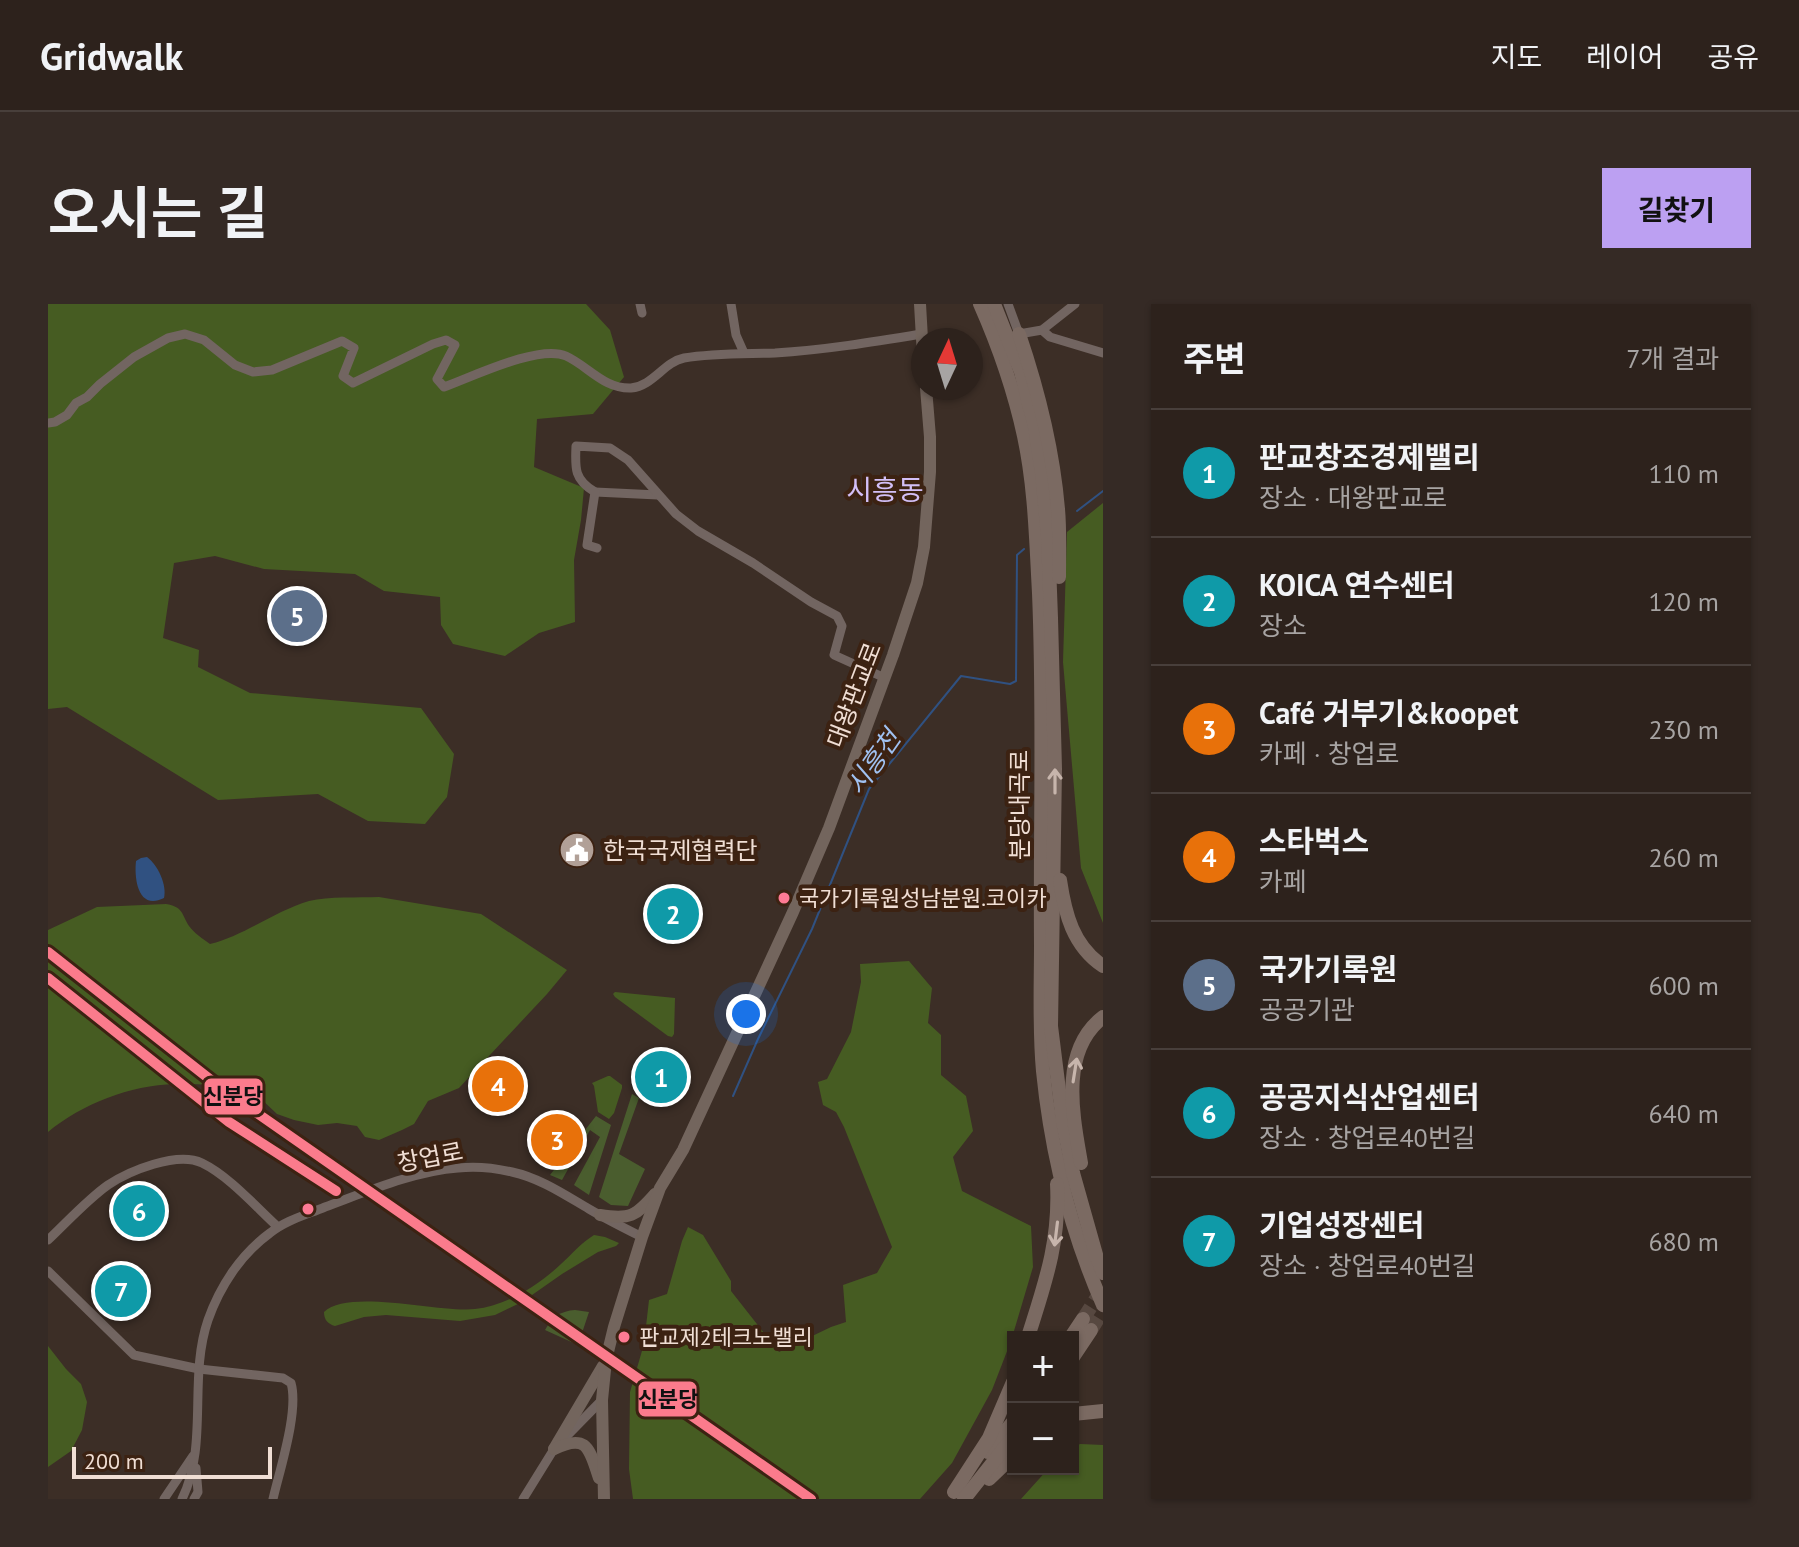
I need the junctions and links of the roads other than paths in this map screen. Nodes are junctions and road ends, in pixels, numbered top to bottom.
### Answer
1 (731, 304) edge
2 (920, 304) edge
3 (980, 304) edge
4 (994, 304) edge
5 (1008, 304) edge
6 (1075, 304) edge
7 (921, 328) edge
8 (1042, 330) junction
9 (1019, 334) junction
10 (911, 336) edge
11 (744, 353) junction
12 (1103, 353) edge
13 (927, 400) edge
14 (48, 423) edge
15 (595, 492) junction
16 (658, 495) junction
17 (597, 548) dead end
18 (1052, 636) junction
19 (885, 678) junction
20 (1054, 832) junction
21 (1103, 966) edge
22 (1103, 1017) edge
23 (1052, 1128) junction
24 (660, 1188) junction
25 (600, 1215) junction
26 (278, 1227) junction
27 (642, 1237) junction
28 (48, 1240) edge
29 (1097, 1258) junction
30 (48, 1271) edge
31 (1103, 1273) edge
32 (1103, 1305) edge
33 (1030, 1331) edge
34 (1079, 1331) tunnel mouth
35 (1079, 1343) edge
36 (606, 1360) junction
37 (199, 1369) junction
38 (1007, 1396) edge
39 (602, 1400) junction
40 (1103, 1411) edge
41 (1079, 1413) edge
42 (1007, 1430) edge
43 (1007, 1444) edge
44 (554, 1449) junction
45 (195, 1453) junction
46 (1007, 1460) edge
47 (603, 1494) edge
48 (958, 1497) edge
49 (164, 1499) edge
50 (182, 1499) edge
51 (194, 1499) edge
52 (273, 1499) edge
53 (523, 1499) edge

1 - 11 street
2 - 7 main road
3 - 23 highway, 분당내곡로
4 - 18 highway, 분당내곡로
5 - 9 street
6 - 8 street
8 - 9 street
8 - 12 street
9 - 18 highway
10 - 11 street
11 - 14 street
13 - 19 main road, 대왕판교로
15 - 16 street
15 - 16 street
15 - 17 street
16 - 19 street
20 -> 18 highway, 분당내곡로
19 - 24 main road, 대왕판교로
20 - 21 highway
20 - 29 highway, 분당내곡로
29 -> 22 highway
23 - 32 highway, 분당내곡로
23 -> 33 highway
24 - 25 main road
24 - 27 main road, 대왕판교로
25 - 26 street, 창업로
25 - 27 street, 창업로
26 - 28 street
26 - 37 street, 창업로
27 - 36 main road, 대왕판교로
29 - 31 highway, 분당내곡로
30 - 37 street
34 - 35 highway
36 - 39 main road, 대왕판교로
36 - 44 main road
37 - 45 street, 창업로
37 - 52 street
38 - 48 highway
39 - 44 street
39 - 47 main road, 대왕판교로
40 - 41 highway
42 - 48 highway
43 - 48 highway
44 - 47 main road
44 - 53 street
45 - 49 street
45 - 50 street
45 - 51 street
46 - 48 highway

